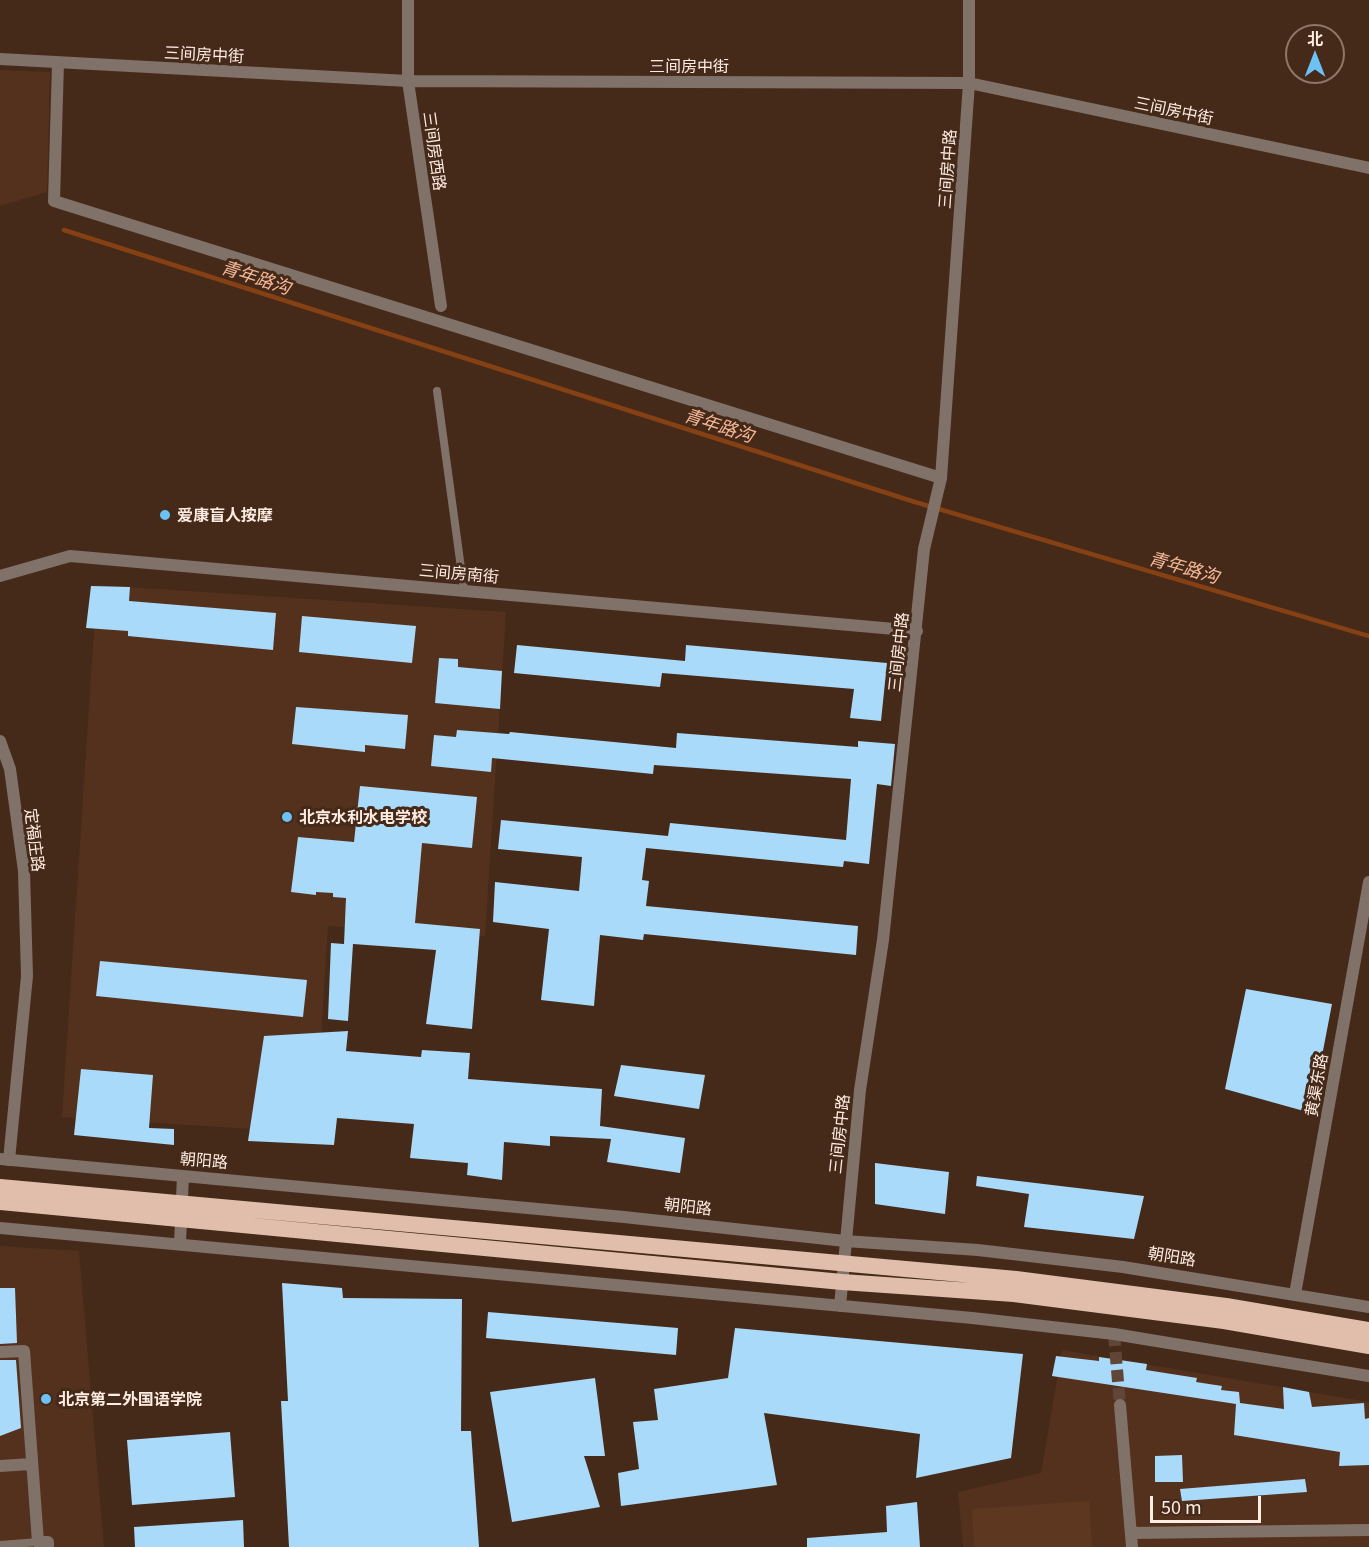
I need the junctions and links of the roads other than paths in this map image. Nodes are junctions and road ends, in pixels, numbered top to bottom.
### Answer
1 (408, 0) edge
2 (969, 0) edge
3 (0, 59) edge
4 (58, 63) junction
5 (408, 81) junction
6 (969, 83) junction
7 (1369, 168) edge
8 (441, 306) dead end
9 (437, 391) dead end
10 (940, 482) junction
11 (0, 576) edge
12 (464, 590) junction
13 (917, 631) junction
14 (0, 741) edge
15 (1369, 882) edge
16 (4, 1160) edge
17 (183, 1176) junction
18 (0, 1187) edge
19 (0, 1202) edge
20 (181, 1211) junction
21 (0, 1228) edge
22 (845, 1241) junction
23 (180, 1244) junction
24 (843, 1263) junction
25 (842, 1282) junction
26 (1295, 1294) junction
27 (840, 1306) junction
28 (1369, 1307) edge
29 (1369, 1330) edge
30 (1369, 1346) edge
31 (0, 1352) edge
32 (1369, 1376) edge
33 (1120, 1405) tunnel mouth
34 (31, 1464) junction
35 (0, 1466) edge
36 (1369, 1530) edge
37 (1131, 1533) junction
38 (0, 1545) edge
39 (43, 1545) edge
40 (1132, 1547) edge

1 - 5 street, 三间房西路
2 - 6 street, 三间房中路
3 - 4 street, 三间房中街
4 - 5 street, 三间房中街
4 - 10 street
5 - 6 street, 三间房中街
5 - 8 street, 三间房西路
6 - 7 street, 三间房中街
6 - 10 street, 三间房中路
9 - 12 lane
10 - 13 street, 三间房中路
11 - 12 street, 三间房南街
12 - 13 street, 三间房南街
13 - 22 street, 三间房中路
14 - 16 street, 定福庄路
15 - 26 street, 黄渠东路
16 - 17 street, 朝阳路
17 - 20 street
17 - 22 street, 朝阳路
18 - 20 highway
19 - 20 highway
20 - 23 street
20 - 24 highway
20 - 25 highway
21 - 23 street
22 - 24 street, 三间房中路
22 - 26 street, 朝阳路
23 - 27 street
24 - 25 street, 三间房中路
24 - 29 highway
25 - 27 street, 三间房中路
25 - 30 highway
26 - 28 street, 朝阳路
27 - 32 street
31 - 34 street
33 - 37 street
34 - 35 street
34 - 39 street
36 - 37 street
37 - 40 street
38 - 39 lane

